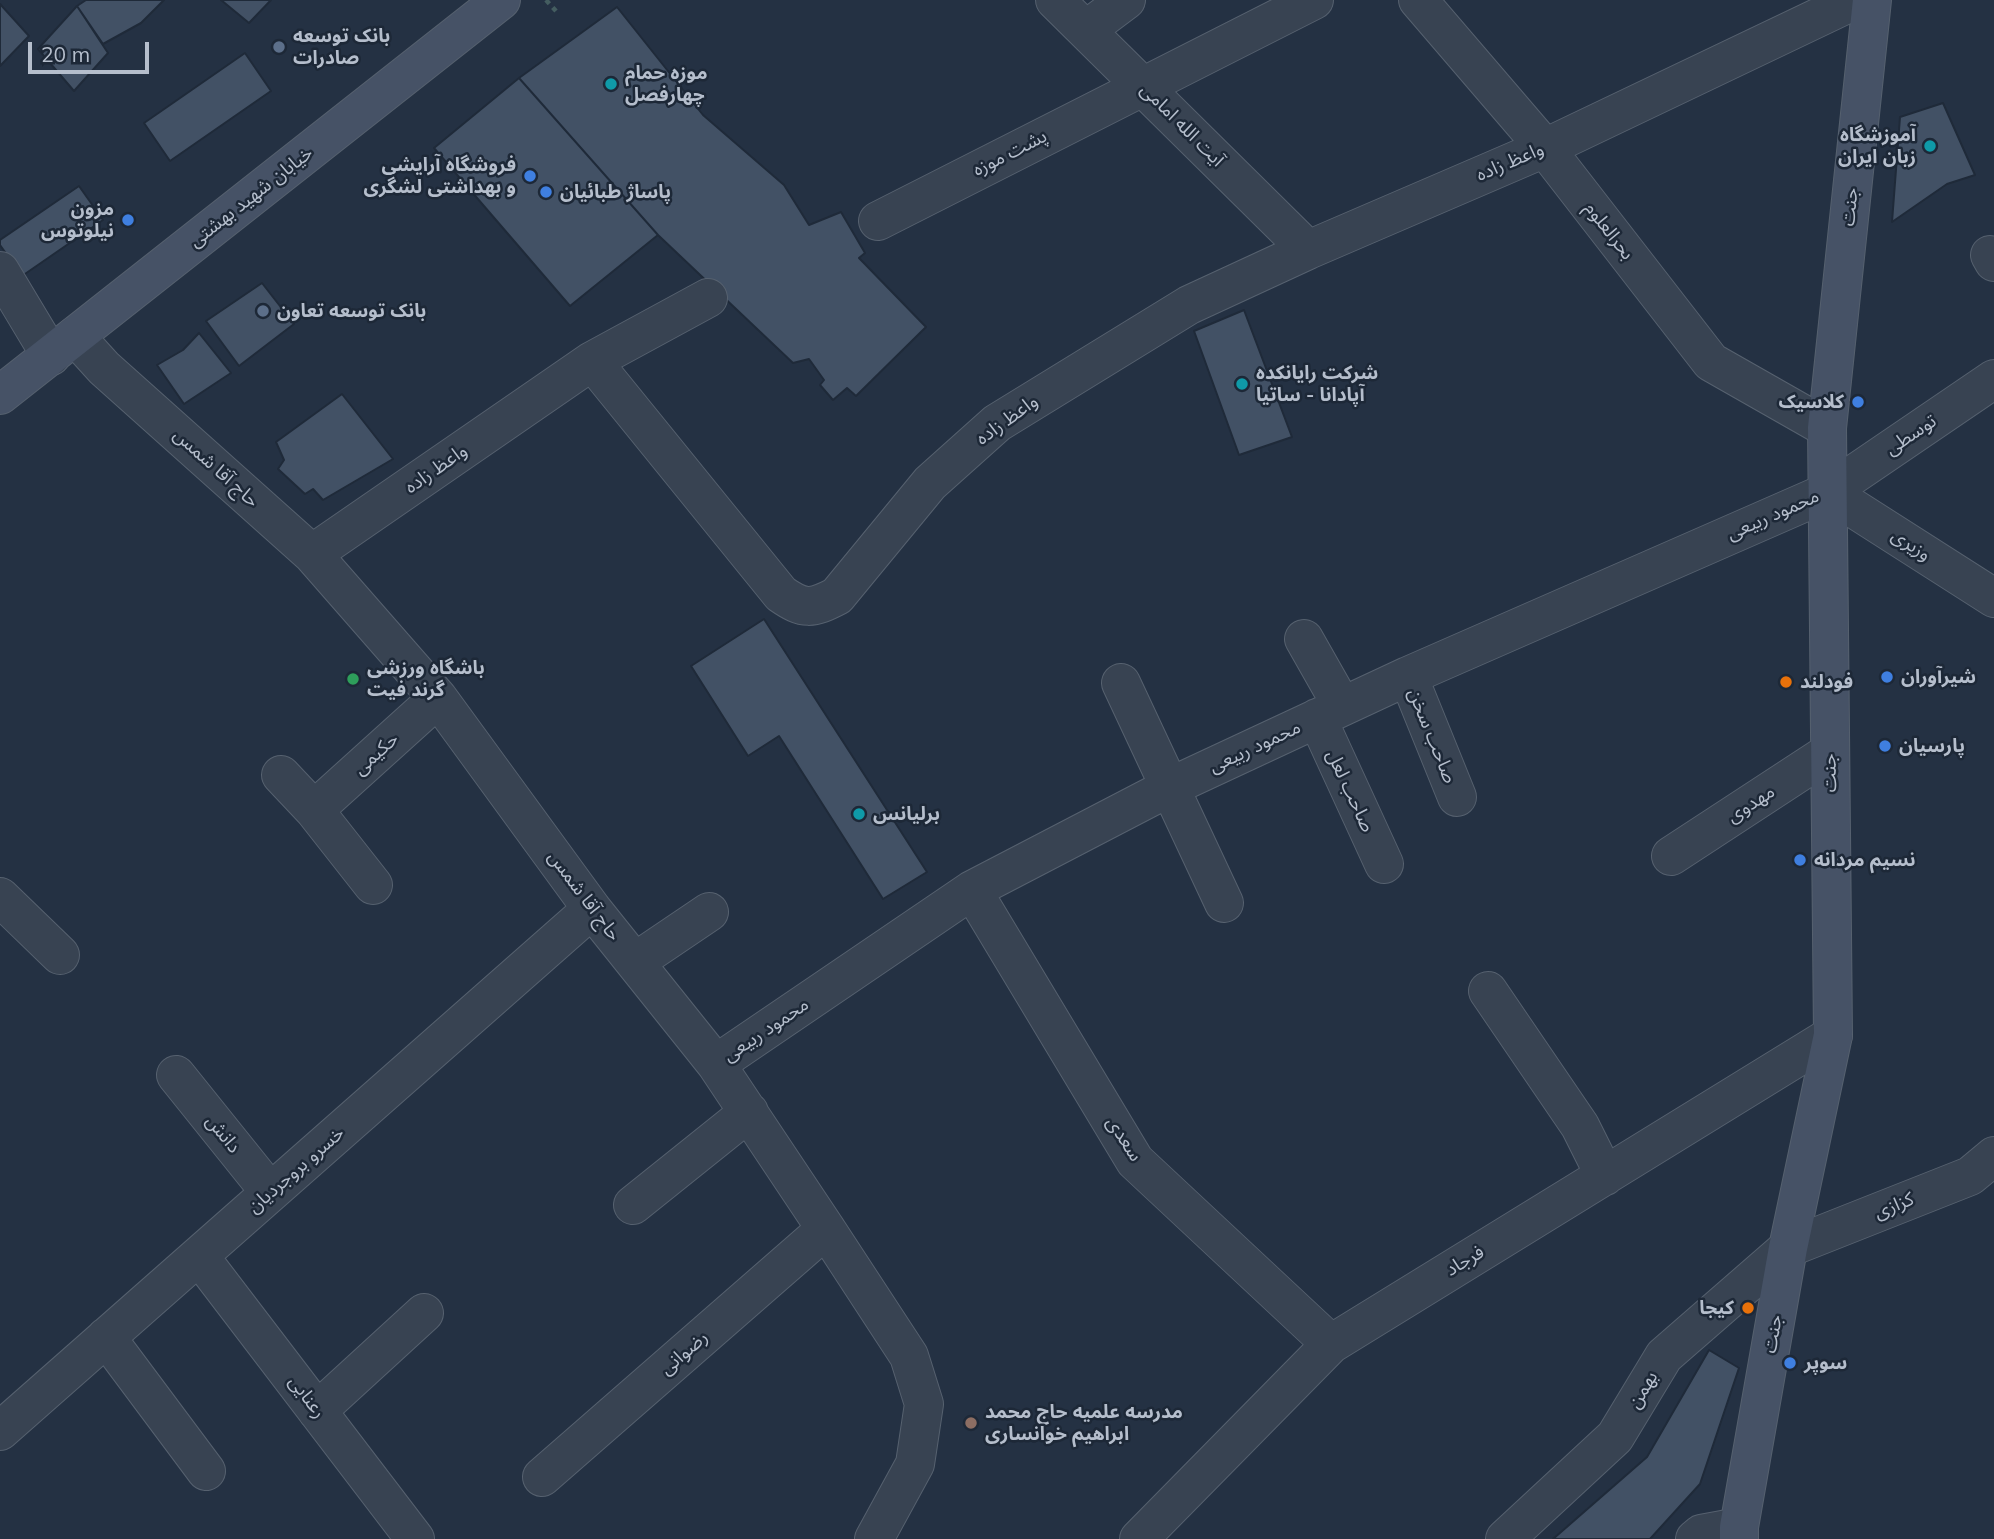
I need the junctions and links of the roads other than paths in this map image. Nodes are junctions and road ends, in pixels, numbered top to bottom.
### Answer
1 (501, 0) edge
2 (1055, 0) edge
3 (1126, 0) edge
4 (1314, 0) edge
5 (1418, 0) edge
6 (1855, 0) edge
7 (1872, 0) edge
8 (1086, 30) junction
9 (1142, 86) junction
10 (1545, 148) junction
11 (878, 221) dead end
12 (1308, 250) junction
13 (0, 271) edge
14 (708, 298) dead end
15 (63, 346) junction
16 (592, 361) junction
17 (1994, 379) edge
18 (0, 395) edge
19 (1827, 428) junction
20 (1828, 492) junction
21 (312, 554) junction
22 (1994, 598) edge
23 (1304, 639) dead end
24 (1408, 676) junction
25 (1121, 683) dead end
26 (438, 698) junction
27 (1329, 713) junction
28 (1830, 752) junction
29 (281, 775) dead end
30 (1170, 787) junction
31 (1457, 797) dead end
32 (314, 810) junction
33 (1671, 856) dead end
34 (1384, 864) dead end
35 (373, 885) dead end
36 (972, 890) junction
37 (0, 897) edge
38 (1224, 903) dead end
39 (592, 909) junction
40 (709, 912) dead end
41 (60, 955) dead end
42 (635, 962) junction
43 (1488, 991) dead end
44 (1833, 1035) junction
45 (716, 1064) junction
46 (176, 1075) dead end
47 (749, 1112) junction
48 (1994, 1156) edge
49 (1605, 1176) junction
50 (270, 1192) junction
51 (633, 1205) dead end
52 (827, 1229) junction
53 (1788, 1248) junction
54 (198, 1256) junction
55 (424, 1313) dead end
56 (106, 1337) junction
57 (1331, 1344) junction
58 (317, 1411) junction
59 (0, 1431) edge
60 (206, 1471) dead end
61 (542, 1477) dead end
62 (1739, 1533) edge
63 (415, 1539) edge
64 (874, 1539) edge
65 (1139, 1539) edge
66 (1504, 1539) edge
67 (1695, 1539) edge

1 - 15 street, خیابان شهید بهشتی
2 - 8 street, آیت الله امامی
3 - 8 street
4 - 9 street, پشت موزه
5 - 10 street, بحرالعلوم
6 - 10 street, واعظ زاده
7 - 19 street, جنت
8 - 9 street, آیت الله امامی
9 - 11 street, پشت موزه
9 - 12 street, آیت الله امامی
10 - 12 street, واعظ زاده
10 - 19 street, بحرالعلوم
12 - 16 street, واعظ زاده
13 - 15 street, حاج آقا شمس
14 - 16 street
15 - 18 street, خیابان شهید بهشتی
15 - 21 street, حاج آقا شمس
16 - 21 street, واعظ زاده
17 - 20 street, توسطی
19 - 20 street, جنت
20 - 22 street, وزیری
20 - 24 street, محمود ربیعی
20 - 28 street, جنت
21 - 26 street, حاج آقا شمس
23 - 27 street, صاحب لعل
24 - 27 street, محمود ربیعی
24 - 31 street, صاحب سخن
25 - 30 street
26 - 32 street, حکیمی
26 - 39 street, حاج آقا شمس
27 - 30 street, محمود ربیعی
27 - 34 street, صاحب لعل
28 - 33 street, مهدوی
28 - 44 street, جنت
29 - 32 street
30 - 36 street, محمود ربیعی
30 - 38 street
32 - 35 street
36 - 45 street, محمود ربیعی
36 - 57 street, سعدی
37 - 41 street
39 - 42 street, حاج آقا شمس
39 - 50 street, خسرو بروجردیان
40 - 42 street
42 - 45 street, حاج آقا شمس
43 - 49 street
44 - 49 street, فرجاد
44 - 53 street, جنت
45 - 47 street, حاج آقا شمس
46 - 50 street, دانش
47 - 51 street
47 - 52 street, حاج آقا شمس
48 - 53 street, کزازی
49 - 57 street, فرجاد
50 - 54 street, خسرو بروجردیان
52 - 61 street, رضوانی
52 - 64 street, حاج آقا شمس
53 - 62 street, جنت
53 - 66 street, بهمن
54 - 56 street, خسرو بروجردیان
54 - 58 street, رعنایی
55 - 58 street
56 - 59 street, خسرو بروجردیان
56 - 60 street
57 - 65 street, فرجاد
58 - 63 street, رعنایی
62 - 67 street

